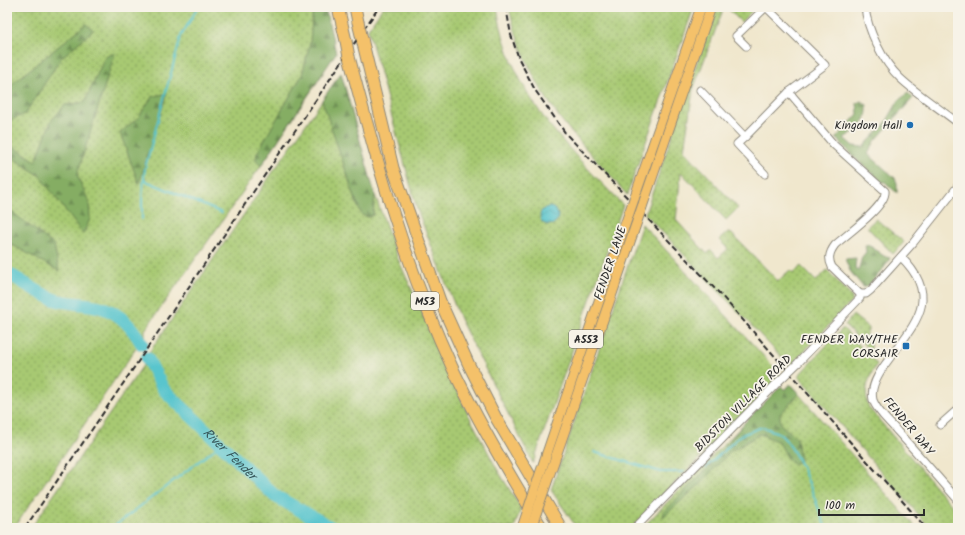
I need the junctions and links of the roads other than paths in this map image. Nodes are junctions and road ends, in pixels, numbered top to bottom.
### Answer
1 (338, 7) edge
2 (355, 7) edge
3 (701, 7) edge
4 (711, 7) edge
5 (766, 7) edge
6 (865, 7) edge
7 (746, 46) dead end
8 (700, 90) dead end
9 (789, 92) junction
10 (958, 123) edge
11 (745, 137) junction
12 (765, 174) dead end
13 (958, 186) edge
14 (901, 257) junction
15 (860, 294) junction
16 (958, 409) edge
17 (940, 425) dead end
18 (958, 500) edge
19 (522, 528) edge
20 (531, 528) edge
21 (542, 528) edge
22 (561, 528) edge
23 (635, 528) edge

1 - 21 highway, M53, bridge
2 - 22 highway, M53, bridge
3 - 19 main road, FENDER LANE / A553, bridge
4 - 20 main road, FENDER LANE / A553, bridge
5 - 7 street
5 - 9 street
6 - 10 street
8 - 11 street
9 - 11 street
9 - 15 street
11 - 12 street
13 - 14 street, BIDSTON VILLAGE ROAD
14 - 15 street, BIDSTON VILLAGE ROAD
14 - 18 street, FENDER WAY
15 - 23 street, BIDSTON VILLAGE ROAD, bridge
16 - 17 street

